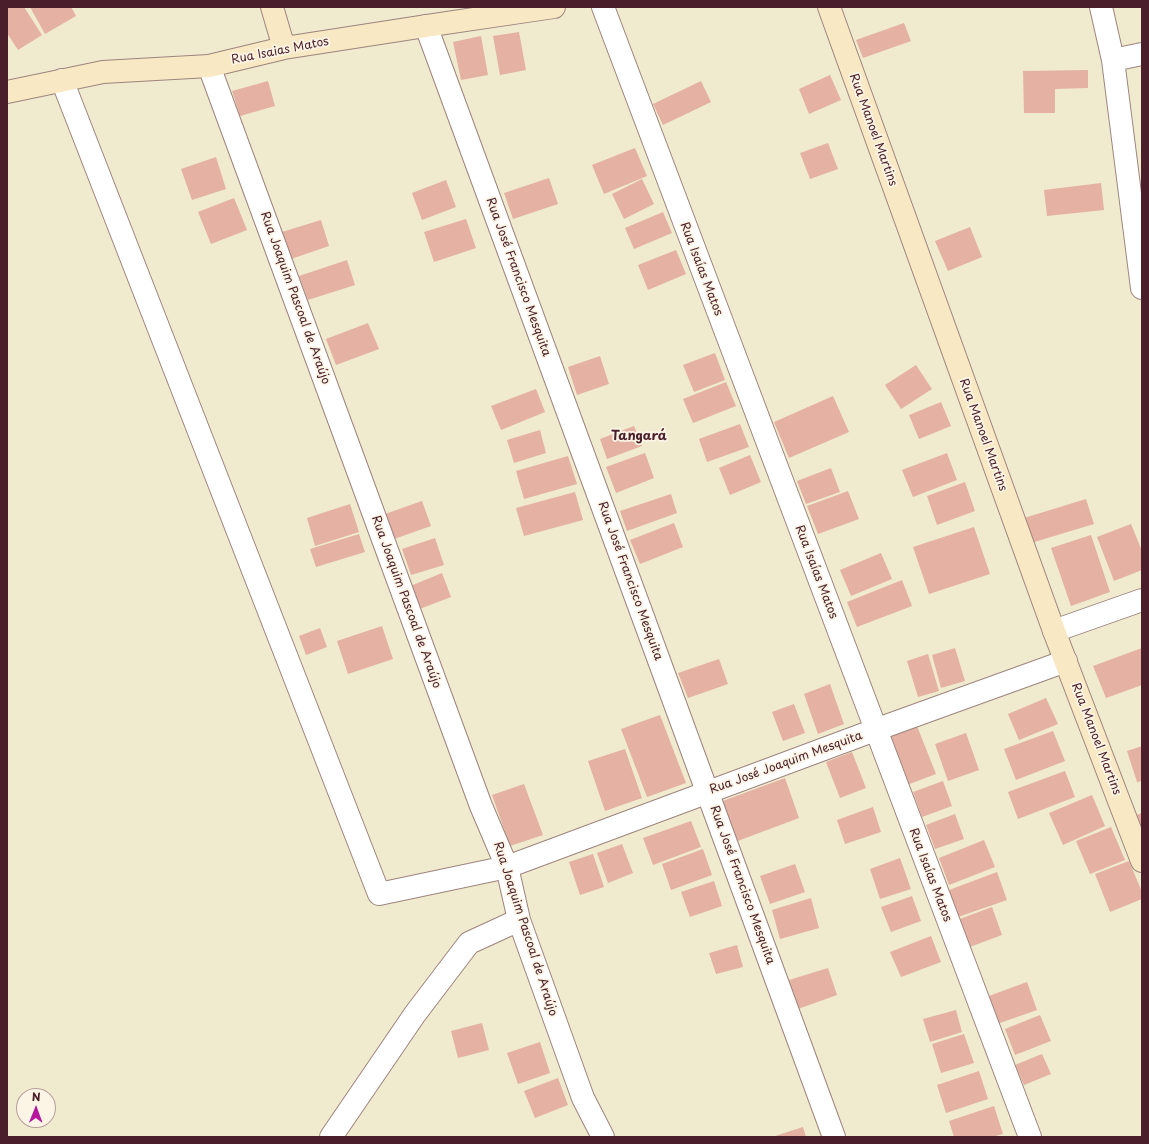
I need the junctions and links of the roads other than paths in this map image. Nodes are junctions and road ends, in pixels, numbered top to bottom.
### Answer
1 (272, 7) edge
2 (554, 7) edge
3 (603, 7) edge
4 (829, 7) edge
5 (1101, 7) edge
6 (426, 26) junction
7 (284, 48) junction
8 (1142, 54) edge
9 (1112, 60) junction
10 (209, 66) junction
11 (62, 80) junction
12 (7, 92) edge
13 (1139, 243) edge
14 (1142, 288) edge
15 (1142, 600) edge
16 (1054, 631) junction
17 (1066, 661) junction
18 (875, 730) junction
19 (707, 792) junction
20 (1142, 861) edge
21 (507, 867) junction
22 (519, 920) junction
23 (332, 1137) edge
24 (603, 1137) edge
25 (834, 1137) edge
26 (1030, 1137) edge

1 - 7 street
2 - 6 street, Rua Isaias Matos
3 - 18 street, Rua Isaías Matos
4 - 16 street, Rua Manoel Martins
5 - 9 street
6 - 7 street, Rua Isaias Matos
6 - 19 street, Rua José Francisco Mesquita
7 - 10 street, Rua Isaias Matos
8 - 9 street
9 - 13 street
10 - 11 street, Rua Isaias Matos
10 - 21 street, Rua Joaquim Pascoal de Araújo
11 - 12 street, Rua Isaias Matos
11 - 21 street, Rua José Joaquim Mesquita
13 - 14 street
15 - 16 street
16 - 17 street, Rua Manoel Martins
17 - 18 street, Rua José Joaquim Mesquita
17 - 20 street, Rua Manoel Martins
18 - 19 street, Rua José Joaquim Mesquita
18 - 26 street, Rua Isaías Matos
19 - 21 street, Rua José Joaquim Mesquita
19 - 25 street, Rua José Francisco Mesquita
21 - 22 street, Rua Joaquim Pascoal de Araújo
22 - 23 street
22 - 24 street, Rua Joaquim Pascoal de Araújo

